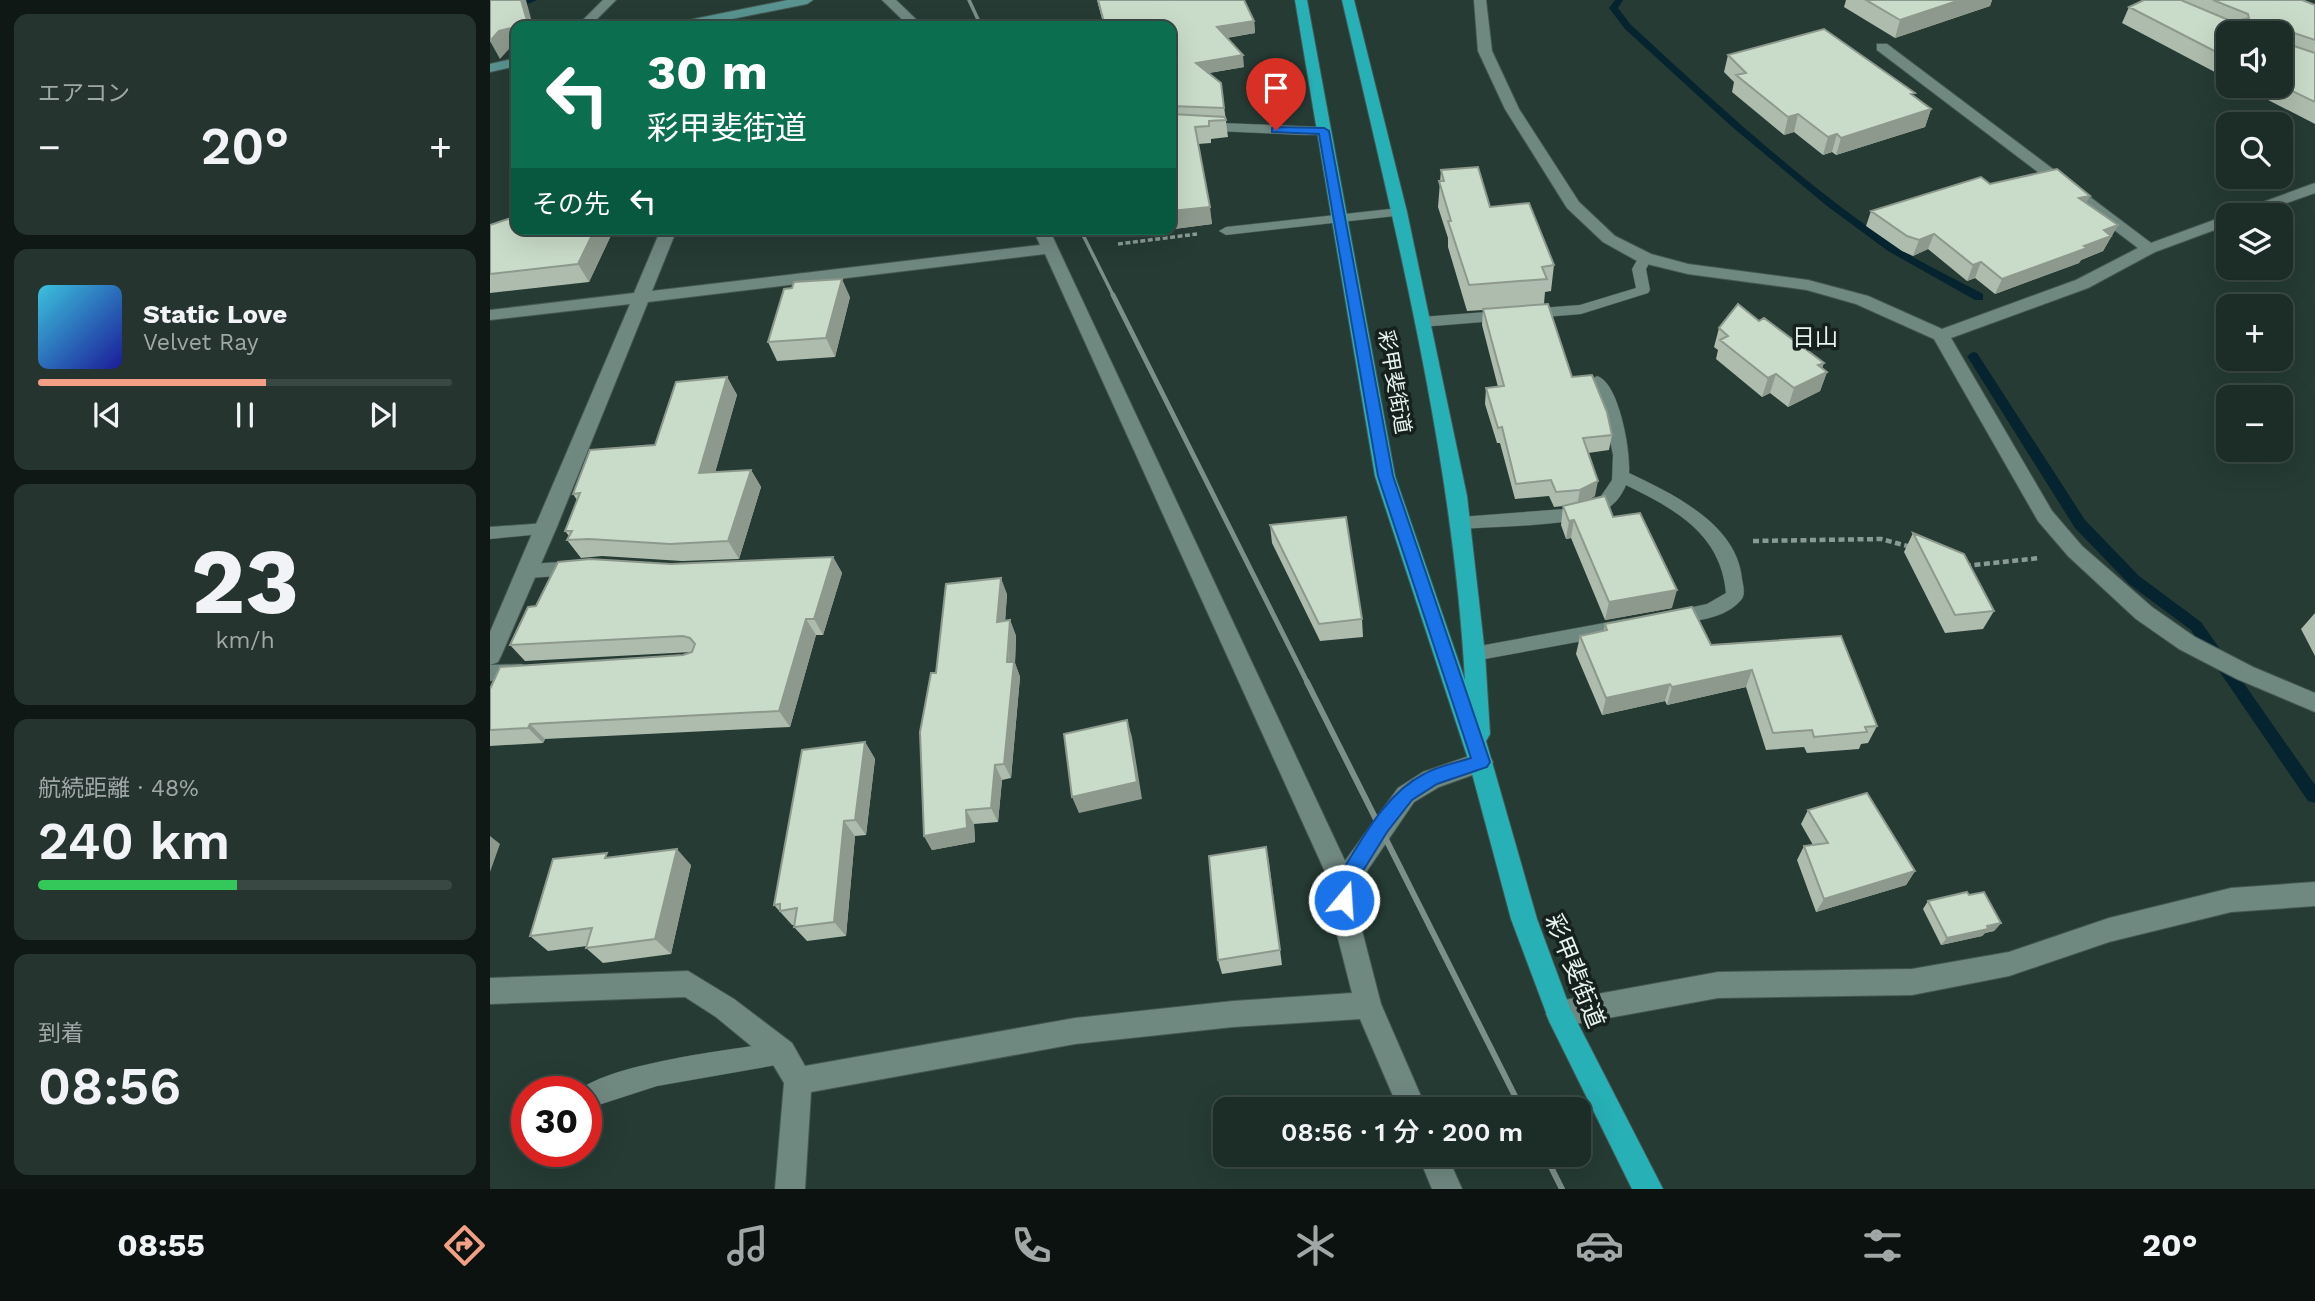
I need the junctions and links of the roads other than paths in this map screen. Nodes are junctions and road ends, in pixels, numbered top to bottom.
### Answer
1 (610, 0) edge
2 (807, 0) edge
3 (888, 0) edge
4 (1301, 0) edge
5 (1348, 0) edge
6 (1485, 1) edge
7 (588, 21) edge
8 (704, 21) edge
9 (911, 21) edge
10 (1882, 47) dead end
11 (511, 63) edge
12 (490, 68) edge
13 (1176, 125) edge
14 (1324, 131) junction
15 (2315, 188) edge
16 (2273, 203) edge
17 (1399, 212) junction
18 (1339, 218) junction
19 (2216, 224) edge
20 (1226, 231) road end
21 (666, 235) edge
22 (1045, 239) edge
23 (2149, 249) junction
24 (1645, 258) junction
25 (639, 299) junction
26 (490, 315) edge
27 (1421, 322) junction
28 (1941, 335) junction
29 (1597, 381) edge
30 (1622, 476) junction
31 (1460, 523) junction
32 (546, 529) junction
33 (490, 533) edge
34 (590, 567) edge
35 (528, 571) junction
36 (1474, 654) junction
37 (490, 656) edge
38 (545, 670) edge
39 (490, 673) edge
40 (2315, 704) edge
41 (1481, 762) junction
42 (1343, 885) junction
43 (2315, 894) edge
44 (490, 990) edge
45 (1368, 1005) junction
46 (1559, 1014) junction
47 (782, 1053) junction
48 (798, 1081) junction
49 (602, 1090) edge
50 (1407, 1097) edge
51 (1437, 1167) edge
52 (790, 1189) edge
53 (1447, 1189) edge
54 (1648, 1189) edge

1 - 7 street
2 - 8 main road
3 - 9 street
4 - 14 highway, 彩甲斐街道
5 - 17 highway, 彩甲斐街道
6 - 24 street
10 - 23 street
11 - 12 main road
13 - 14 lane
14 - 18 highway, 彩甲斐街道
15 - 16 street
17 - 18 lane
17 - 27 highway, 彩甲斐街道
18 - 20 lane
18 - 41 highway, 彩甲斐街道
19 - 23 street
21 - 25 street
22 - 25 street
22 - 42 street
23 - 28 street
24 - 27 lane
24 - 28 street
25 - 26 street
25 - 32 street
27 - 31 highway, 彩甲斐街道
28 - 40 street
29 - 30 lane
30 - 31 lane
30 - 36 lane
31 - 36 highway, 彩甲斐街道
32 - 33 lane
32 - 35 street
34 - 35 lane
35 - 37 street
36 - 41 highway, 彩甲斐街道
38 - 39 lane
41 - 42 street
41 - 46 highway, 彩甲斐街道
42 - 45 street
43 - 46 street
44 - 47 street
45 - 48 street
45 - 50 street
46 - 54 highway, 彩甲斐街道
47 - 48 street
47 - 49 lane
48 - 52 street
51 - 53 street

